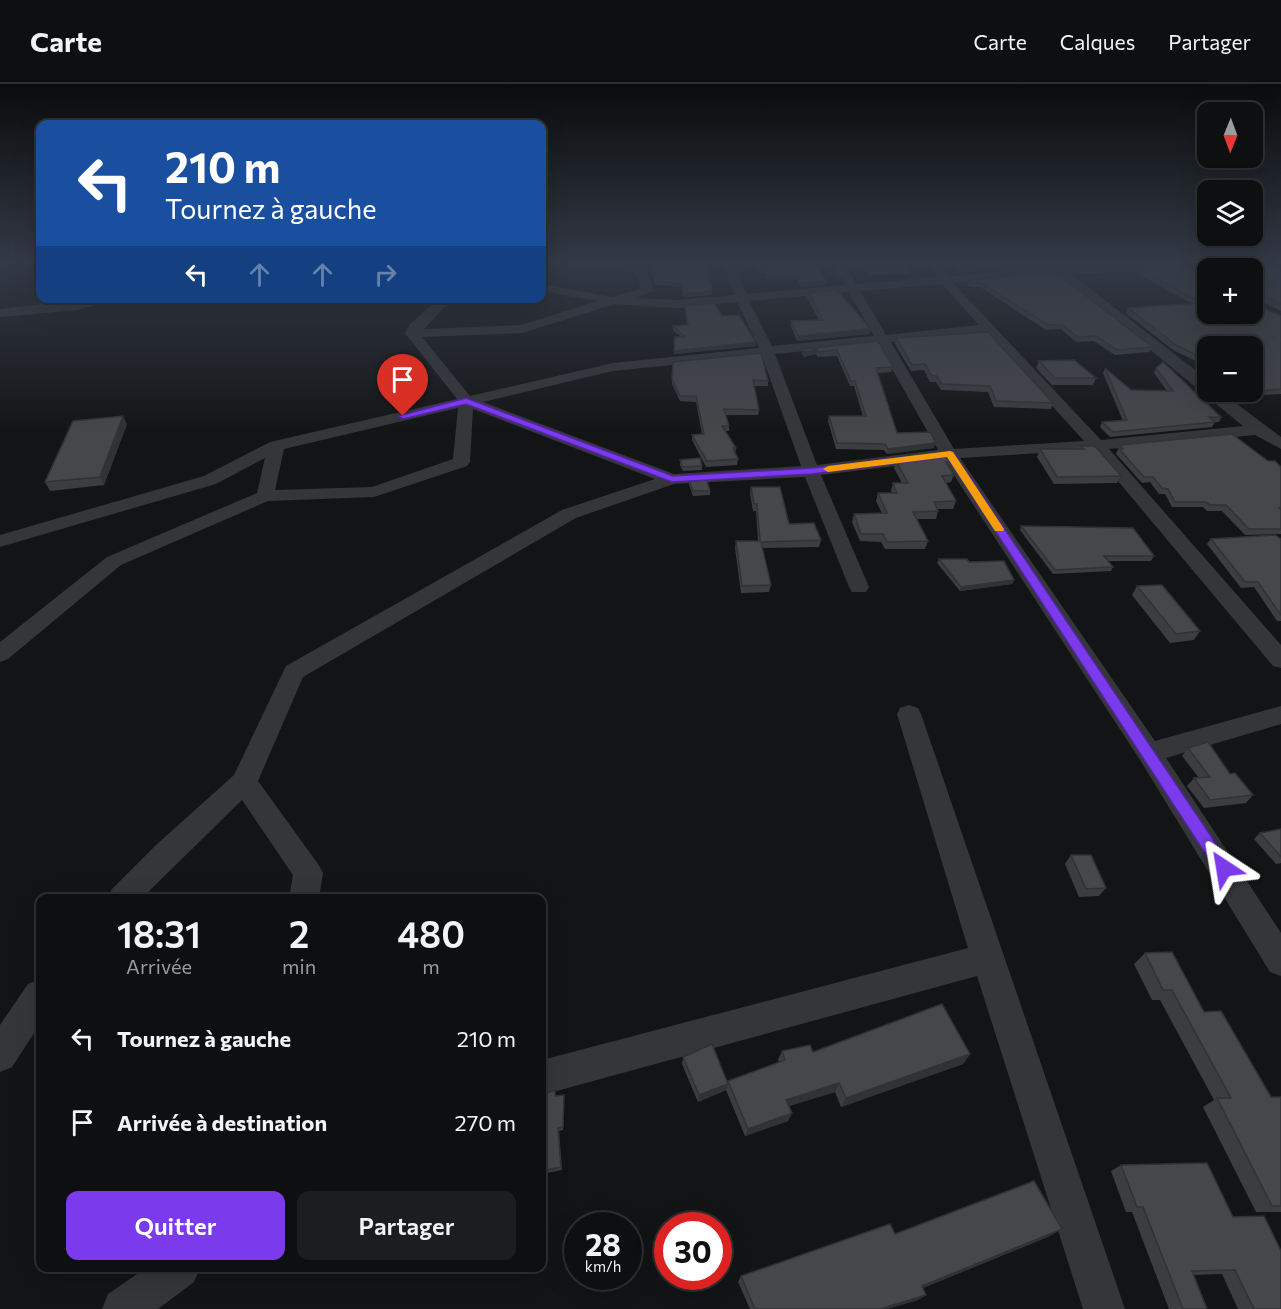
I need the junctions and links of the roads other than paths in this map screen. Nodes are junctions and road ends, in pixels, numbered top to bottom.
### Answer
1 (418, 320) edge
2 (425, 320) edge
3 (550, 320) edge
4 (752, 320) edge
5 (872, 320) edge
6 (982, 320) edge
7 (1122, 320) edge
8 (989, 328) junction
9 (412, 333) junction
10 (882, 339) junction
11 (767, 351) junction
12 (1197, 379) edge
13 (466, 401) junction
14 (1224, 402) edge
15 (1258, 430) junction
16 (1281, 444) edge
17 (1098, 445) junction
18 (276, 446) junction
19 (950, 454) junction
20 (812, 471) junction
21 (672, 479) junction
22 (265, 496) junction
23 (0, 541) edge
24 (859, 587) dead end
25 (0, 654) edge
26 (1281, 660) edge
27 (909, 714) dead end
28 (1281, 715) edge
29 (1149, 753) junction
30 (244, 782) junction
31 (127, 894) edge
32 (305, 894) edge
33 (987, 958) junction
34 (1281, 961) edge
35 (36, 1001) edge
36 (0, 1055) edge
37 (546, 1077) edge
38 (174, 1272) edge
39 (123, 1309) edge
40 (1104, 1309) edge

1 - 9 street
2 - 9 street
3 - 9 street
4 - 11 street
5 - 10 street
6 - 8 street
7 - 12 street
8 - 10 street
8 - 17 street
9 - 13 street
10 - 11 street
10 - 19 street
11 - 13 street
11 - 20 street
13 - 18 street
13 - 21 street
13 - 22 street
14 - 15 street
15 - 16 street
15 - 17 street
17 - 19 street
17 - 26 street
18 - 22 street
18 - 23 street
19 - 20 street
19 - 29 street
20 - 21 street
20 - 24 street
21 - 30 street
22 - 25 street
27 - 33 street
28 - 29 street
29 - 34 street
30 - 31 street
30 - 32 street
33 - 37 street
33 - 40 street
35 - 36 street
38 - 39 street

